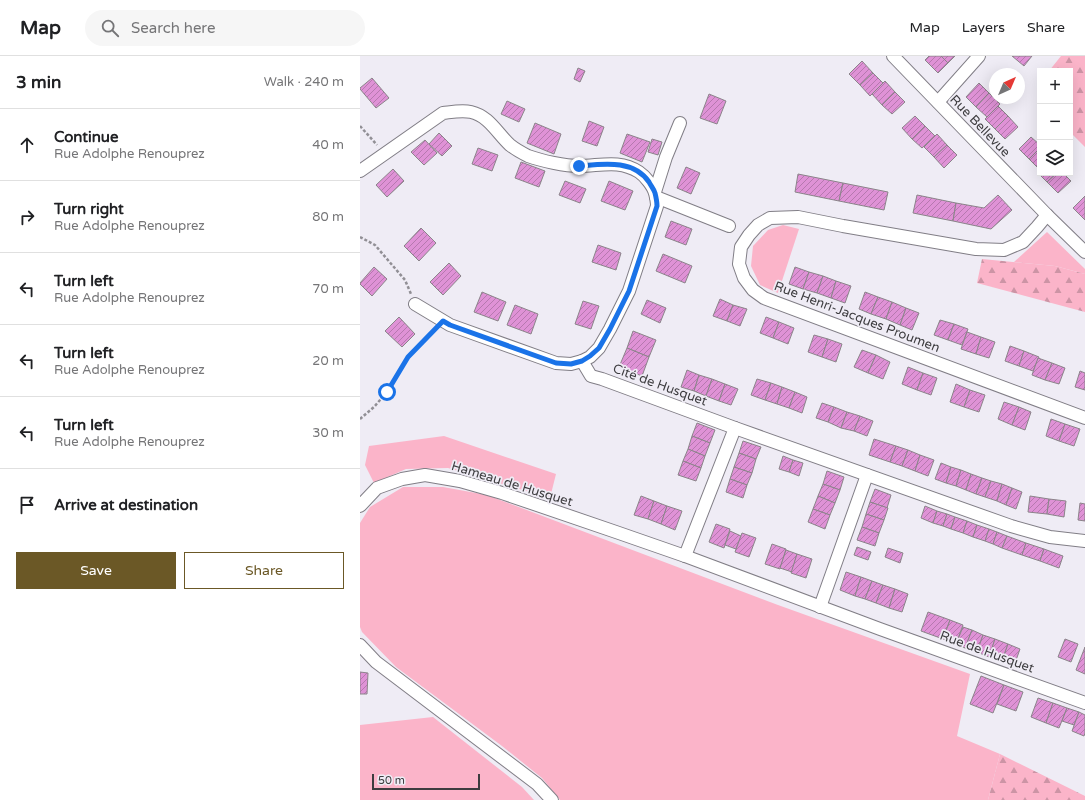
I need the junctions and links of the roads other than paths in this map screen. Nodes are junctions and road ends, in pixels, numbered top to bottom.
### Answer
1 (893, 56) edge
2 (979, 56) edge
3 (938, 102) junction
4 (680, 123) dead end
5 (360, 171) edge
6 (656, 194) junction
7 (1047, 215) junction
8 (729, 226) dead end
9 (1085, 252) edge
10 (415, 304) road end
11 (582, 361) junction
12 (1085, 418) edge
13 (735, 428) junction
14 (867, 475) junction
15 (360, 506) edge
16 (1085, 541) edge
17 (686, 556) junction
18 (820, 607) junction
19 (360, 645) edge
20 (1085, 702) edge
21 (552, 800) edge

1 - 3 street, Rue Bellevue
2 - 3 street
3 - 7 street, Rue Bellevue
4 - 6 street
5 - 6 street
6 - 8 street
6 - 11 street
7 - 9 street, Rue Bellevue
7 - 12 street, Rue Henri-Jacques Proumen
10 - 11 street
11 - 13 street, Cité de Husquet
13 - 14 street, Cité de Husquet
13 - 17 street
14 - 16 street, Cité de Husquet
14 - 18 street
15 - 17 street, Hameau de Husquet
17 - 18 street
18 - 20 street, Rue de Husquet
19 - 21 street

